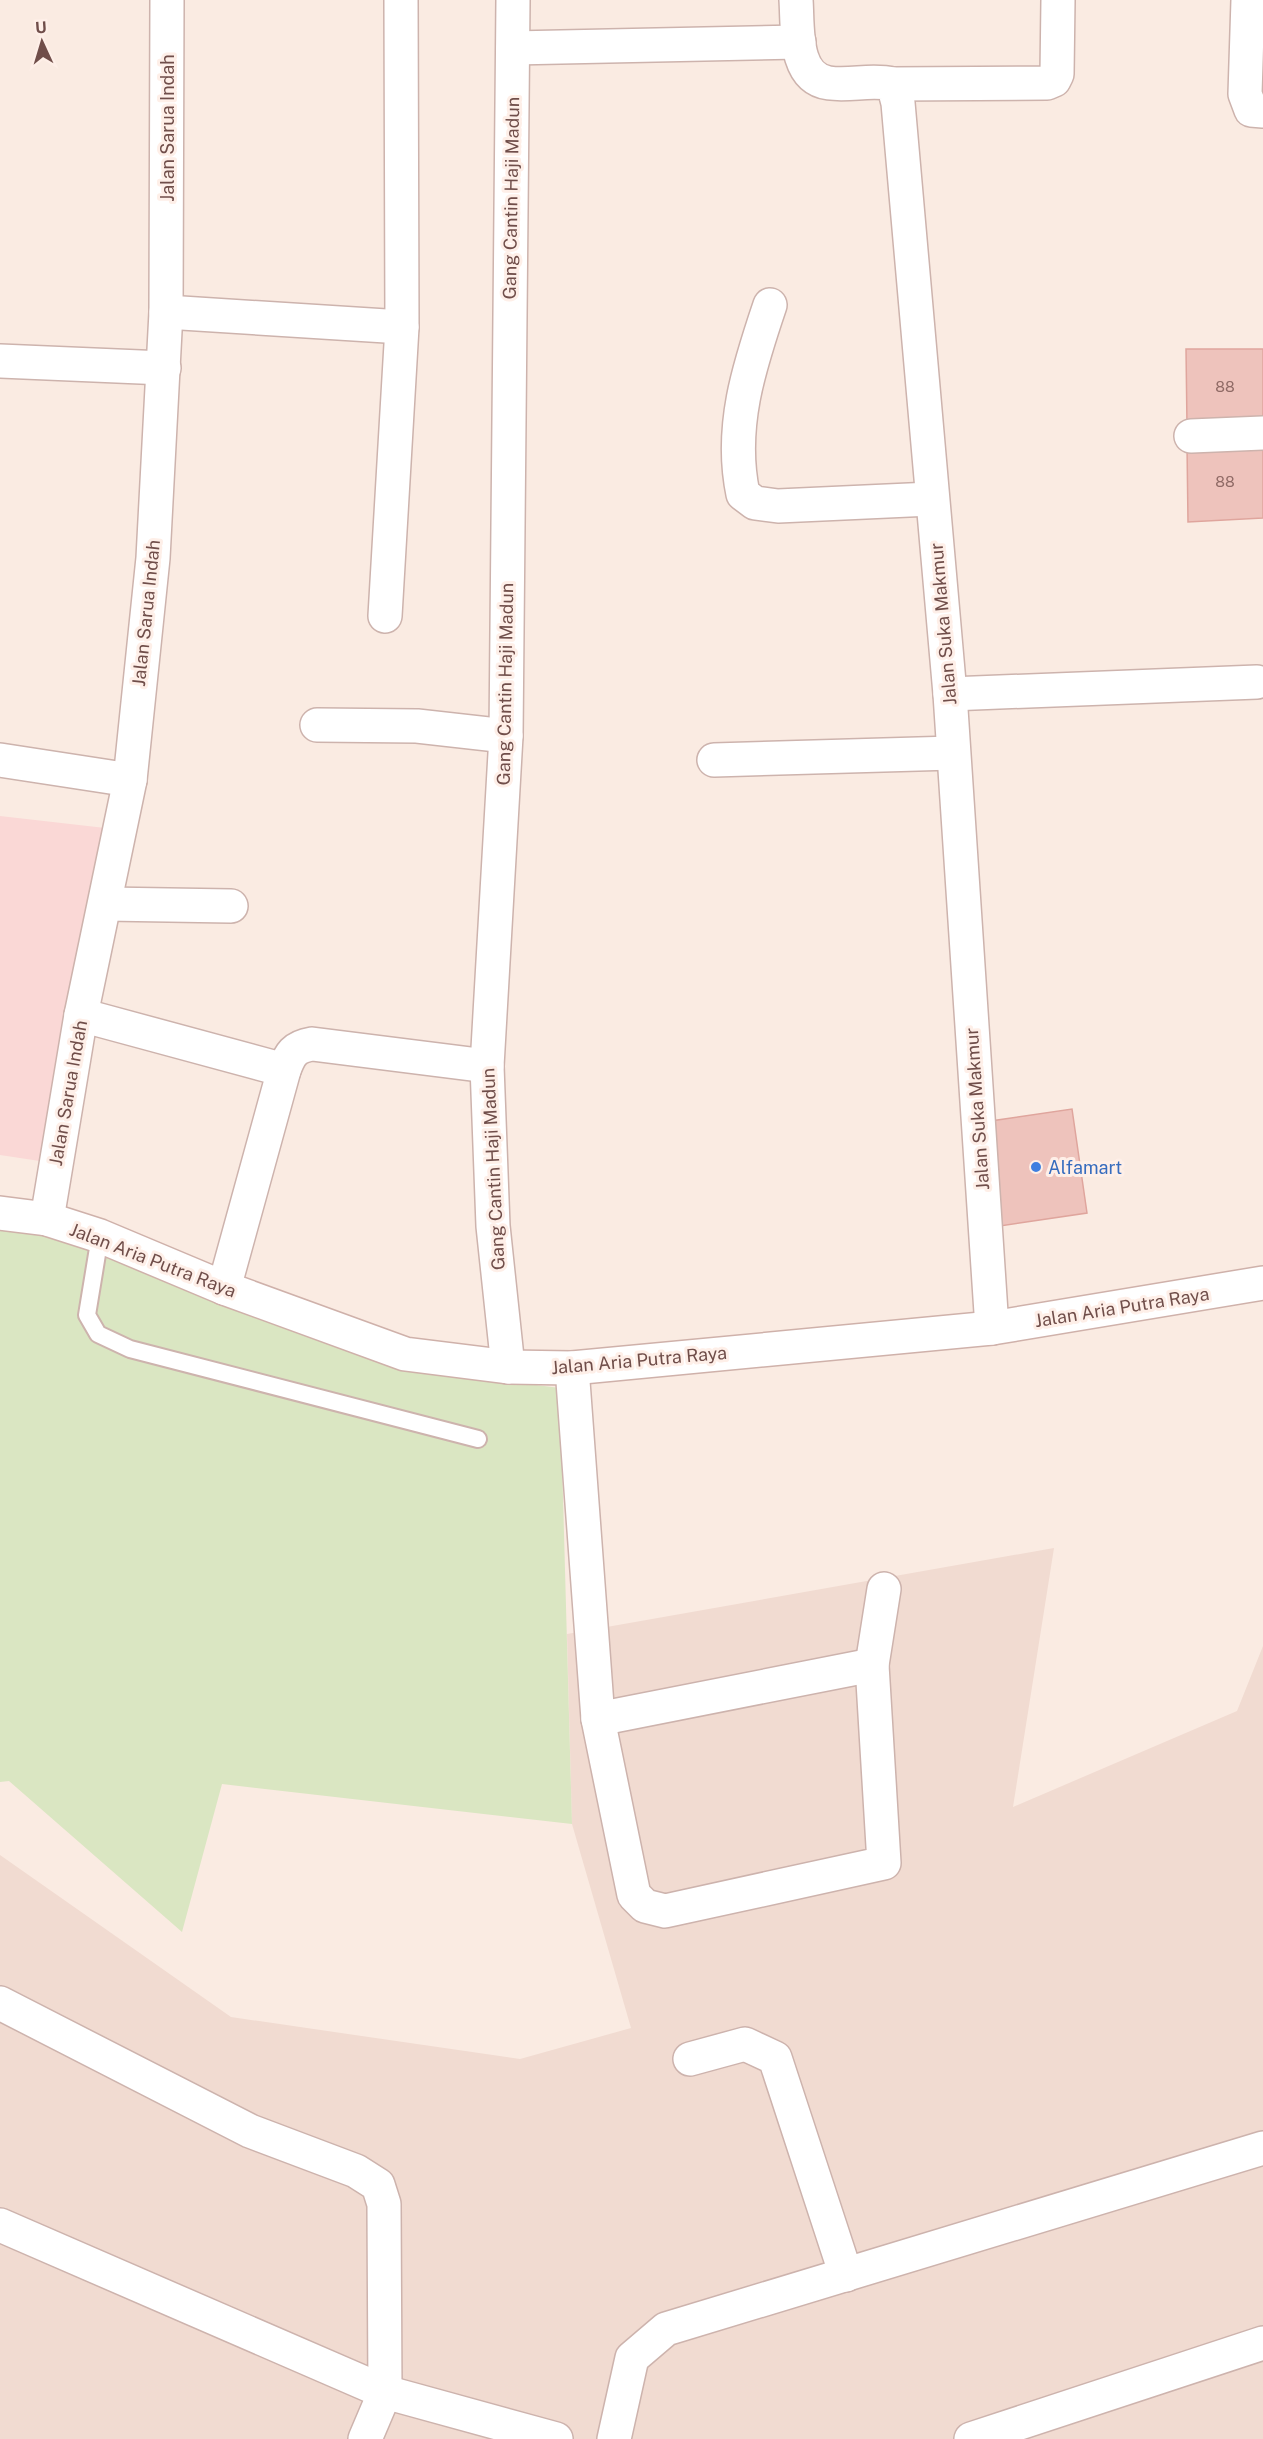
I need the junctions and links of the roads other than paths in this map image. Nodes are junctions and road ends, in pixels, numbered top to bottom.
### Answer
1 (167, 0) edge
2 (401, 0) edge
3 (513, 0) edge
4 (796, 0) edge
5 (1058, 0) edge
6 (1248, 0) edge
7 (799, 42) junction
8 (513, 48) junction
9 (893, 84) junction
10 (1263, 111) edge
11 (770, 305) dead end
12 (166, 312) junction
13 (402, 327) junction
14 (0, 361) edge
15 (164, 368) junction
16 (1263, 433) edge
17 (1191, 436) dead end
18 (931, 499) junction
19 (385, 616) dead end
20 (1257, 682) dead end
21 (950, 694) junction
22 (317, 725) dead end
23 (506, 736) junction
24 (953, 753) junction
25 (0, 760) edge
26 (714, 760) dead end
27 (130, 780) junction
28 (106, 904) junction
29 (231, 906) dead end
30 (81, 1015) junction
31 (487, 1065) junction
32 (284, 1070) junction
33 (0, 1213) edge
34 (47, 1219) junction
35 (100, 1236) junction
36 (1263, 1283) edge
37 (224, 1288) junction
38 (992, 1328) junction
39 (508, 1367) junction
40 (572, 1368) junction
41 (478, 1439) dead end
42 (884, 1589) dead end
43 (872, 1665) junction
44 (598, 1719) junction
45 (0, 2003) edge
46 (690, 2059) dead end
47 (1263, 2148) edge
48 (0, 2225) edge
49 (846, 2275) junction
50 (1263, 2343) edge
51 (385, 2392) junction
52 (474, 2428) edge
53 (365, 2439) edge
54 (556, 2439) edge
55 (614, 2439) edge
56 (971, 2439) edge

1 - 12 street, Jalan Sarua Indah
2 - 13 street
3 - 8 street, Gang Cantin Haji Madun
4 - 7 street
5 - 9 street
6 - 10 street
7 - 8 street
7 - 9 street
8 - 23 street, Gang Cantin Haji Madun
9 - 18 street, Jalan Suka Makmur
11 - 18 street
12 - 13 street
12 - 15 street, Jalan Sarua Indah
13 - 19 street
14 - 15 street
15 - 27 street, Jalan Sarua Indah
16 - 17 street
18 - 21 street, Jalan Suka Makmur
20 - 21 street
21 - 24 street, Jalan Suka Makmur
22 - 23 street
23 - 31 street, Gang Cantin Haji Madun
24 - 26 street
24 - 38 street, Jalan Suka Makmur
25 - 27 street
27 - 28 street, Jalan Sarua Indah
28 - 29 street
28 - 30 street, Jalan Sarua Indah
30 - 32 street
30 - 34 street, Jalan Sarua Indah
31 - 32 street
31 - 39 street, Gang Cantin Haji Madun
32 - 37 street
33 - 34 street, Jalan Aria Putra Raya
34 - 35 street, Jalan Aria Putra Raya
35 - 37 street, Jalan Aria Putra Raya
35 - 41 lane
36 - 38 street, Jalan Aria Putra Raya
37 - 39 street, Jalan Aria Putra Raya
38 - 40 street, Jalan Aria Putra Raya
39 - 40 street, Jalan Aria Putra Raya
40 - 44 street
42 - 43 street
43 - 44 street
43 - 44 street
45 - 51 street
46 - 49 street
47 - 49 street
48 - 51 street
49 - 55 street
50 - 56 street
51 - 52 street
51 - 53 street
52 - 54 street

